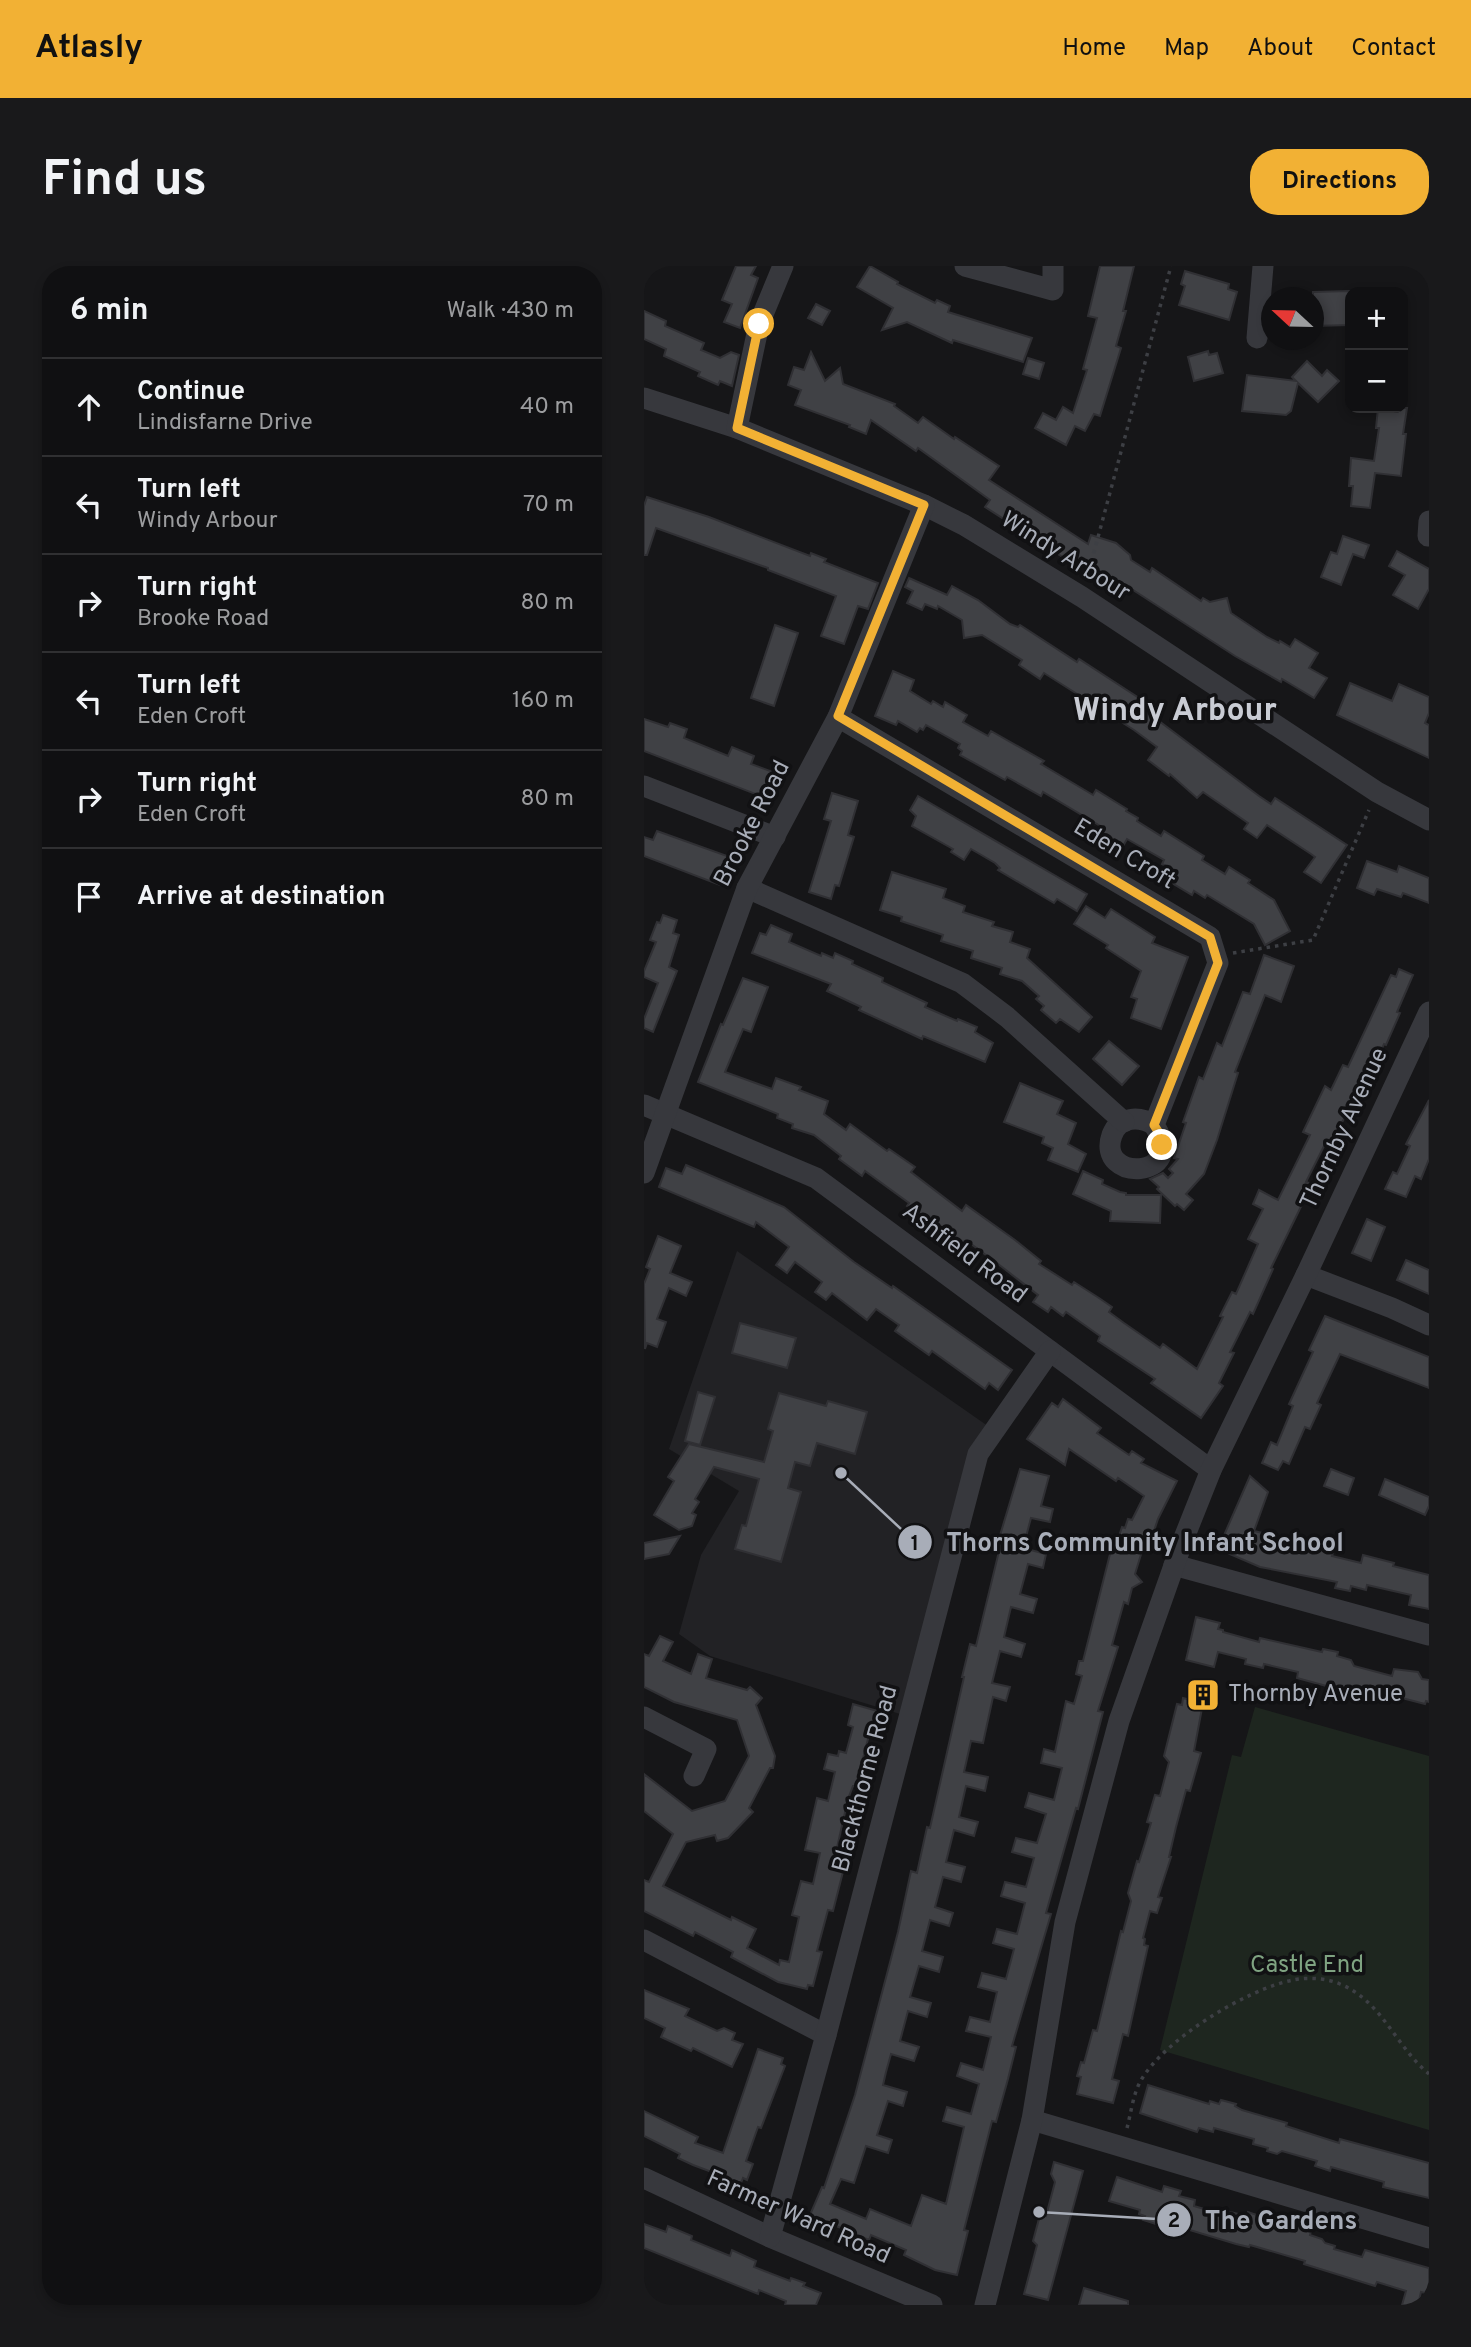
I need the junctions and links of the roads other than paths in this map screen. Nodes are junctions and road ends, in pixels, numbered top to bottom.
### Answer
1 (783, 266) edge
2 (965, 266) edge
3 (1053, 266) edge
4 (1263, 266) edge
5 (1256, 338) dead end
6 (644, 398) edge
7 (737, 428) junction
8 (924, 505) junction
9 (1429, 521) edge
10 (1428, 536) edge
11 (838, 716) junction
12 (644, 786) edge
13 (1429, 820) edge
14 (775, 837) junction
15 (747, 888) junction
16 (1429, 1012) edge
17 (644, 1105) edge
18 (666, 1114) junction
19 (1124, 1122) junction
20 (1154, 1125) junction
21 (644, 1173) edge
22 (1306, 1275) junction
23 (1429, 1325) edge
24 (1050, 1351) junction
25 (1211, 1470) junction
26 (1174, 1565) junction
27 (1429, 1635) edge
28 (644, 1717) edge
29 (694, 1776) dead end
30 (644, 1940) edge
31 (826, 2035) junction
32 (1032, 2120) junction
33 (644, 2178) edge
34 (770, 2237) junction
35 (1429, 2238) edge
36 (932, 2305) edge
37 (985, 2305) edge

1 - 7 street
2 - 3 street
4 - 5 street
6 - 7 street, Windy Arbour
7 - 8 street, Windy Arbour
8 - 11 street, Brooke Road
8 - 13 street, Windy Arbour
9 - 10 street
11 - 14 street, Brooke Road
11 - 20 street, Eden Croft
12 - 14 street
14 - 15 street, Brooke Road
15 - 18 street, Brooke Road
15 - 19 street
16 - 22 street, Thornby Avenue
17 - 18 street, Ashfield Road
18 - 21 street, Brooke Road
18 - 24 street, Ashfield Road
19 - 20 street
19 - 20 street
22 - 23 street
22 - 25 street, Thornby Avenue
24 - 25 street, Ashfield Road
24 - 31 street, Blackthorne Road
25 - 26 street, Thornby Avenue
26 - 27 street
26 - 32 street, Thornby Avenue
28 - 29 street
30 - 31 street
31 - 34 street, Blackthorne Road
32 - 35 street
32 - 37 street, Thornby Avenue
33 - 34 street, Farmer Ward Road
34 - 36 street, Farmer Ward Road

